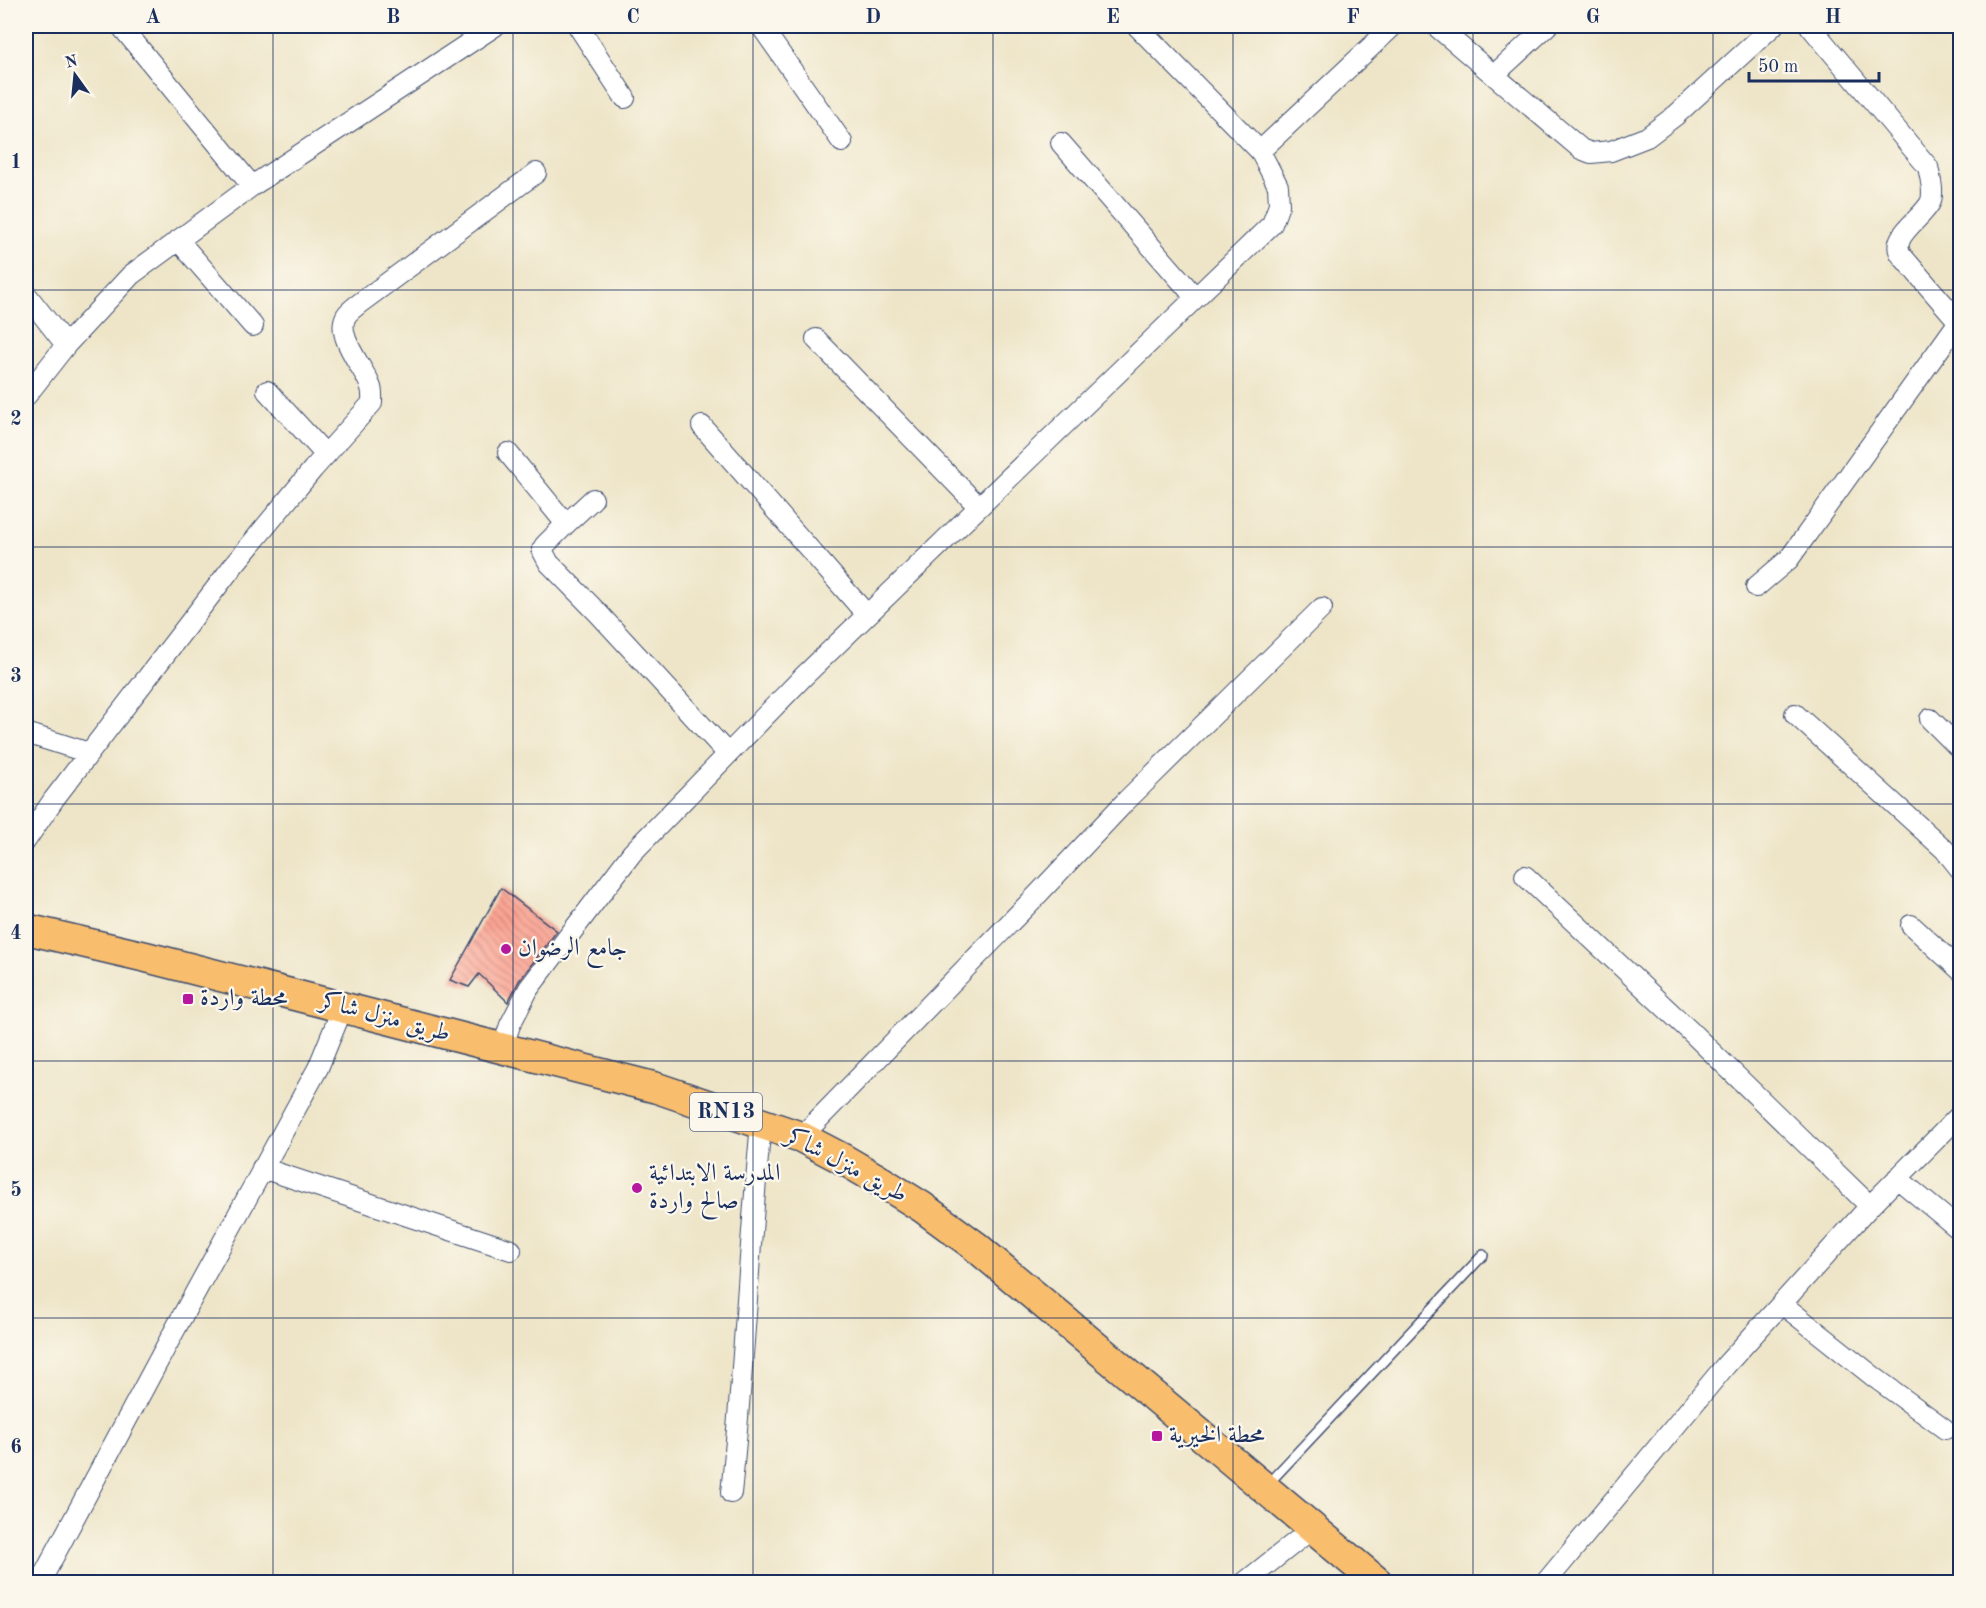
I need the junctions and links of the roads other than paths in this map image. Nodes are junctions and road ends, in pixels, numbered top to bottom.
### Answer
1 (121, 26) edge
2 (578, 26) edge
3 (761, 26) edge
4 (1137, 26) edge
5 (1392, 26) edge
6 (1436, 26) edge
7 (1547, 26) edge
8 (1773, 26) edge
9 (1810, 26) edge
10 (485, 28) edge
11 (1494, 75) junction
12 (625, 98) dead end
13 (842, 142) dead end
14 (1061, 143) dead end
15 (1260, 152) junction
16 (536, 173) dead end
17 (252, 186) junction
18 (178, 240) junction
19 (26, 294) edge
20 (1195, 297) junction
21 (1960, 321) edge
22 (253, 326) dead end
23 (816, 339) dead end
24 (66, 345) junction
25 (267, 391) dead end
26 (26, 396) edge
27 (702, 426) dead end
28 (508, 453) dead end
29 (326, 454) junction
30 (593, 499) dead end
31 (979, 507) junction
32 (566, 524) junction
33 (1756, 587) dead end
34 (1322, 608) dead end
35 (867, 615) junction
36 (1795, 714) dead end
37 (1930, 719) dead end
38 (26, 733) edge
39 (1960, 749) edge
40 (89, 753) junction
41 (727, 753) junction
42 (26, 840) edge
43 (1960, 869) edge
44 (1525, 876) dead end
45 (1911, 925) dead end
46 (26, 928) edge
47 (1960, 970) edge
48 (343, 1007) junction
49 (502, 1049) junction
50 (1960, 1115) edge
51 (761, 1124) junction
52 (801, 1137) junction
53 (262, 1168) junction
54 (1897, 1178) junction
55 (1870, 1206) junction
56 (1960, 1230) edge
57 (511, 1250) dead end
58 (1483, 1255) dead end
59 (1782, 1304) junction
60 (1945, 1429) dead end
61 (1264, 1488) junction
62 (731, 1493) dead end
63 (1313, 1528) junction
64 (40, 1582) edge
65 (1245, 1582) edge
66 (1377, 1582) edge
67 (1546, 1582) edge

1 - 17 street
2 - 12 street
3 - 13 street
4 - 15 street
5 - 15 street
6 - 11 street
7 - 11 street
8 - 11 street
9 - 21 street
10 - 17 street
14 - 20 street
15 - 20 street
16 - 29 street
17 - 18 street
18 - 22 street
18 - 24 street
19 - 24 street
20 - 31 street
21 - 33 street
23 - 31 street
24 - 26 street
25 - 29 street
27 - 35 street
28 - 32 street
29 - 40 street
30 - 32 street
31 - 35 street
32 - 41 street
34 - 52 street
35 - 41 street
36 - 43 street
37 - 39 street
38 - 40 street
40 - 42 street
41 - 49 street
44 - 55 street
45 - 47 street
46 - 48 main road, طريق منزل شاكر / RN13
48 - 49 main road, طريق منزل شاكر / RN13
48 - 53 street
49 - 51 main road, طريق منزل شاكر / RN13
50 - 54 street
51 - 52 main road, طريق منزل شاكر / RN13
51 - 62 street
52 - 61 main road, طريق منزل شاكر / RN13
53 - 57 street
53 - 64 street
54 - 55 street
54 - 56 street
55 - 59 street
58 - 61 lane
59 - 60 street
59 - 67 street
61 - 63 main road, طريق منزل شاكر / RN13
63 - 65 street
63 - 66 main road, طريق منزل شاكر / RN13

